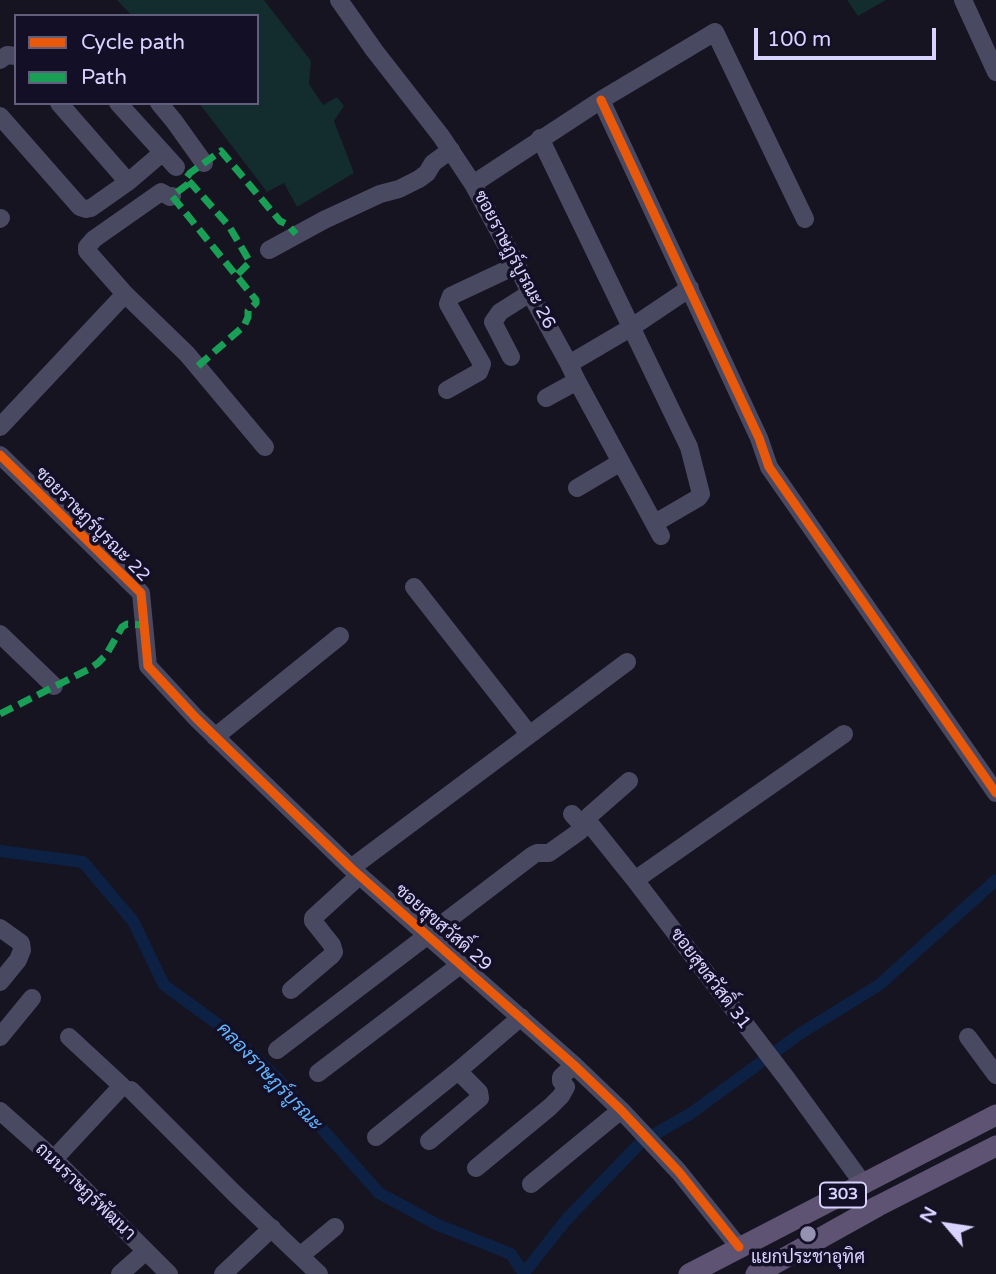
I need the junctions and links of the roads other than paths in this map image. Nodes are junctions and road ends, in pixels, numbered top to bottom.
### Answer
1 (340, 0) edge
2 (962, 0) edge
3 (996, 72) edge
4 (601, 100) junction
5 (61, 105) edge
6 (120, 105) edge
7 (161, 105) edge
8 (0, 116) edge
9 (540, 138) junction
10 (451, 150) junction
11 (162, 153) junction
12 (204, 163) dead end
13 (176, 167) dead end
14 (128, 182) junction
15 (473, 184) junction
16 (172, 196) dead end
17 (805, 219) dead end
18 (269, 250) dead end
19 (517, 265) junction
20 (690, 288) junction
21 (530, 293) junction
22 (125, 294) junction
23 (632, 327) junction
24 (511, 357) dead end
25 (569, 364) junction
26 (576, 381) junction
27 (447, 390) dead end
28 (546, 398) dead end
29 (0, 427) edge
30 (265, 447) dead end
31 (0, 455) edge
32 (621, 462) junction
33 (577, 488) dead end
34 (414, 587) dead end
35 (144, 625) joint
36 (0, 634) edge
37 (340, 636) dead end
38 (627, 662) dead end
39 (54, 686) dead end
40 (529, 734) junction
41 (844, 734) dead end
42 (215, 737) junction
43 (629, 781) dead end
44 (996, 793) edge
45 (572, 814) dead end
46 (355, 872) junction
47 (635, 880) junction
48 (0, 928) edge
49 (428, 935) junction
50 (460, 965) junction
51 (0, 982) edge
52 (291, 990) dead end
53 (32, 998) dead end
54 (521, 1017) junction
55 (0, 1037) edge
56 (69, 1037) dead end
57 (968, 1037) dead end
58 (277, 1050) dead end
59 (574, 1065) junction
60 (458, 1071) junction
61 (318, 1073) dead end
62 (996, 1075) edge
63 (131, 1090) dead end
64 (621, 1110) junction
65 (0, 1111) edge
66 (996, 1115) edge
67 (376, 1137) dead end
68 (429, 1141) dead end
69 (994, 1151) edge
70 (54, 1159) junction
71 (476, 1168) dead end
72 (531, 1184) dead end
73 (864, 1185) junction
74 (335, 1227) dead end
75 (272, 1228) junction
76 (738, 1247) junction
77 (146, 1251) junction
78 (300, 1256) junction
79 (762, 1273) edge
80 (120, 1274) edge
81 (169, 1274) edge
82 (223, 1274) edge
83 (319, 1274) edge
84 (689, 1274) edge

1 - 10 street, ซอยราษฎร์บูรณะ 26
2 - 3 street
4 - 9 street
4 - 17 street
4 - 20 street
5 - 14 street
6 - 11 street
7 - 12 street
8 - 14 street
9 - 15 street
9 - 23 street
10 - 15 street, ซอยราษฎร์บูรณะ 26
10 - 18 street
11 - 13 street
11 - 14 street
15 - 19 street, ซอยราษฎร์บูรณะ 26
16 - 22 street
19 - 21 street, ซอยราษฎร์บูรณะ 26
19 - 27 street
20 - 23 street
20 - 44 street
21 - 24 street
21 - 25 street, ซอยราษฎร์บูรณะ 26
22 - 29 street
22 - 30 street
23 - 25 street
23 - 32 street, ซอยราษฎร์บูรณะ 26
25 - 26 street, ซอยราษฎร์บูรณะ 26
26 - 28 street
26 - 32 street, ซอยราษฎร์บูรณะ 26
31 - 35 street, ซอยราษฎร์บูรณะ 22
32 - 33 street
34 - 40 street
35 - 42 street, ซอยสุขสวัสดิ์ 29
36 - 39 street
37 - 42 street
38 - 40 street
40 - 46 street
41 - 47 street
42 - 46 street, ซอยสุขสวัสดิ์ 29
43 - 47 street, ซอยสุขสวัสดิ์ 31
45 - 49 street
46 - 49 street, ซอยสุขสวัสดิ์ 29
46 - 52 street
47 - 73 street, ซอยสุขสวัสดิ์ 31
48 - 51 street
49 - 50 street, ซอยสุขสวัสดิ์ 29
49 - 58 street
50 - 54 street, ซอยสุขสวัสดิ์ 29
50 - 61 street
53 - 55 street
54 - 59 street, ซอยสุขสวัสดิ์ 29
54 - 60 street
56 - 70 street
57 - 62 street
59 - 64 street, ซอยสุขสวัสดิ์ 29
59 - 71 street
60 - 67 street
60 - 68 street
63 - 75 street
64 - 72 street
64 - 76 street, ซอยสุขสวัสดิ์ 29
65 - 70 street, ถนนราษฎร์พัฒนา
66 - 73 main road, 303
69 - 79 main road, 303
70 - 77 street, ถนนราษฎร์พัฒนา
73 - 76 main road, 303
74 - 78 street
75 - 78 street
75 - 82 street
76 - 84 main road, 303
77 - 80 street
77 - 81 street, ถนนราษฎร์พัฒนา
78 - 83 street

